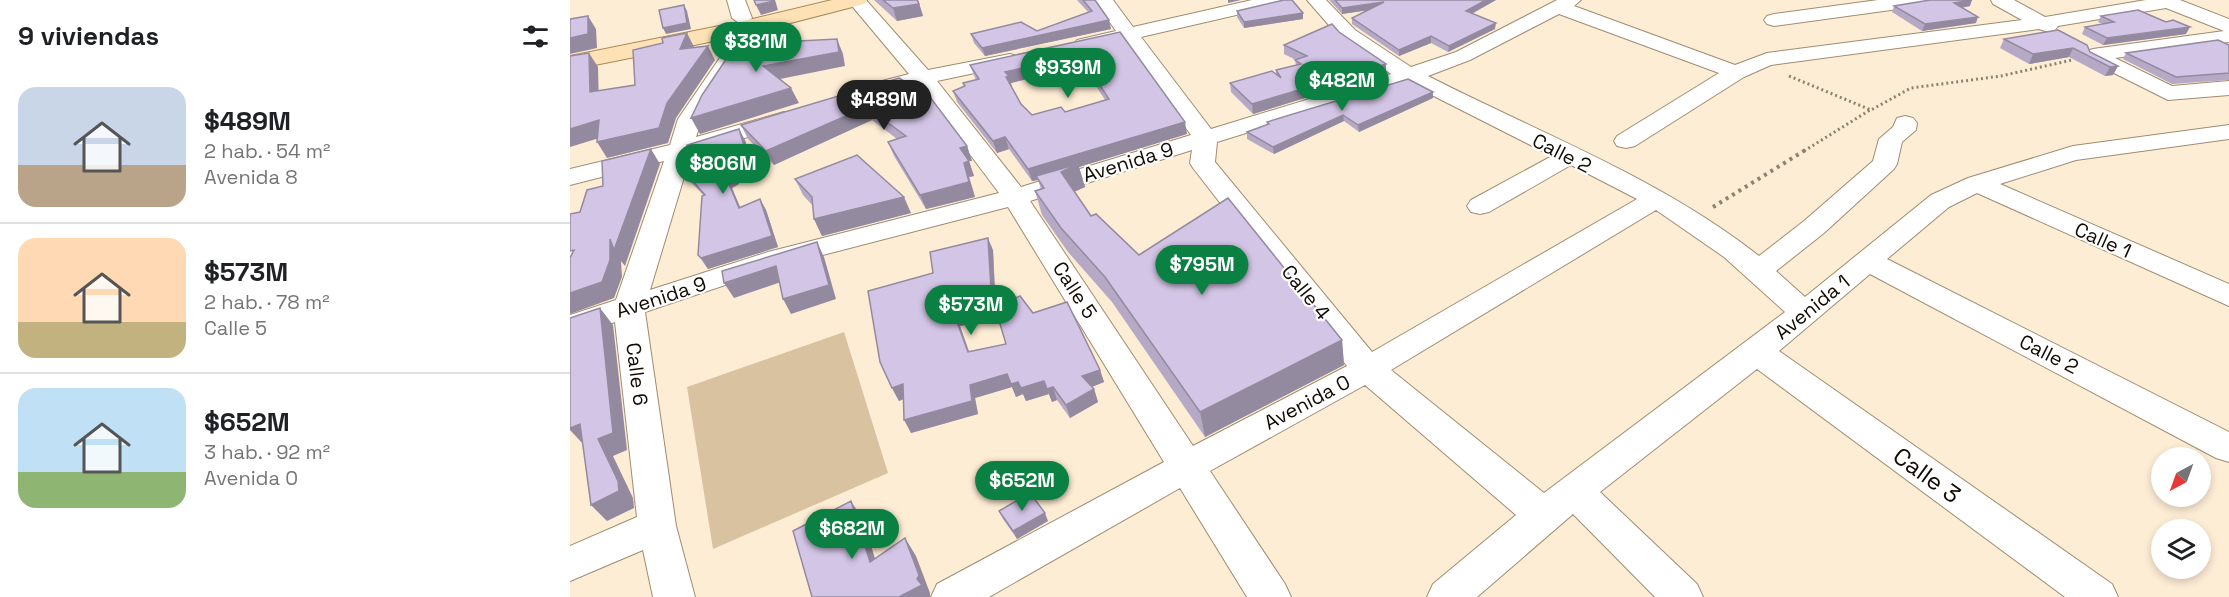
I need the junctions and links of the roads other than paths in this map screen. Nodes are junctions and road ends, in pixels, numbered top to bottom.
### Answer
1 (814, 0) edge
2 (856, 0) edge
3 (1103, 0) edge
4 (1277, 0) edge
5 (1316, 0) edge
6 (1920, 0) edge
7 (2000, 0) edge
8 (2166, 1) edge
9 (1565, 4) edge
10 (1776, 10) edge
11 (740, 15) edge
12 (2043, 23) junction
13 (2229, 26) edge
14 (1127, 34) junction
15 (2229, 36) edge
16 (2087, 48) junction
17 (1060, 50) edge
18 (570, 53) edge
19 (1029, 57) edge
20 (1767, 59) junction
21 (570, 63) edge
22 (1736, 72) junction
23 (1410, 75) junction
24 (923, 78) junction
25 (2229, 88) edge
26 (847, 99) edge
27 (807, 112) edge
28 (1905, 123) dead end
29 (2229, 132) edge
30 (1206, 138) junction
31 (1626, 141) dead end
32 (681, 149) junction
33 (1569, 156) junction
34 (570, 177) edge
35 (1977, 183) junction
36 (1015, 197) junction
37 (1656, 200) junction
38 (1480, 206) dead end
39 (1868, 261) junction
40 (1760, 270) junction
41 (2229, 296) edge
42 (629, 308) junction
43 (1804, 313) junction
44 (570, 326) edge
45 (1756, 352) junction
46 (1368, 369) junction
47 (2229, 448) edge
48 (1188, 466) junction
49 (1574, 491) junction
50 (1543, 515) junction
51 (657, 526) junction
52 (570, 564) edge
53 (674, 597) edge
54 (952, 597) edge
55 (1270, 597) edge
56 (1448, 597) edge
57 (1682, 597) edge
58 (2097, 597) edge

1 - 11 main road
2 - 11 main road
2 - 24 street, Calle 5
3 - 14 street
4 - 14 street
5 - 23 street, Calle 2
6 - 10 street
7 - 12 street
8 - 12 street
8 - 13 street
9 - 22 street
9 - 23 street, Avenida 9
10 - 20 street
11 - 18 main road
11 - 21 main road
11 - 32 street, Calle 6
12 - 16 street
12 - 20 street
14 - 17 street
14 - 30 street
15 - 16 street
16 - 25 street
19 - 24 street
20 - 22 street
22 - 31 street
23 - 30 street, Avenida 9
23 - 33 street, Calle 2
24 - 26 street
24 - 36 street, Calle 5
27 - 32 street
28 - 40 street
29 - 35 street, Avenida 1
30 - 36 street, Avenida 9
30 - 46 street, Calle 4
32 - 34 street
32 - 42 street, Calle 6
33 - 37 street, Calle 2
33 - 38 street
35 - 39 street, Avenida 1
35 - 41 street, Calle 1
36 - 42 street, Avenida 9
36 - 48 street, Calle 5
37 - 40 street, Calle 2
37 - 46 street, Avenida 0
39 - 43 street, Avenida 1
39 - 47 street, Calle 2
40 - 43 street, Calle 2
42 - 44 street, Avenida 9
42 - 51 street, Calle 6
43 - 45 street, Avenida 1
45 - 49 street, Avenida 1
45 - 58 street, Calle 3
46 - 48 street, Avenida 0
46 - 50 street, Calle 4
48 - 54 street, Avenida 0
48 - 55 street, Calle 5
49 - 50 street, Avenida 1
49 - 57 street
50 - 56 street, Avenida 1
51 - 52 street
51 - 53 street, Calle 6

